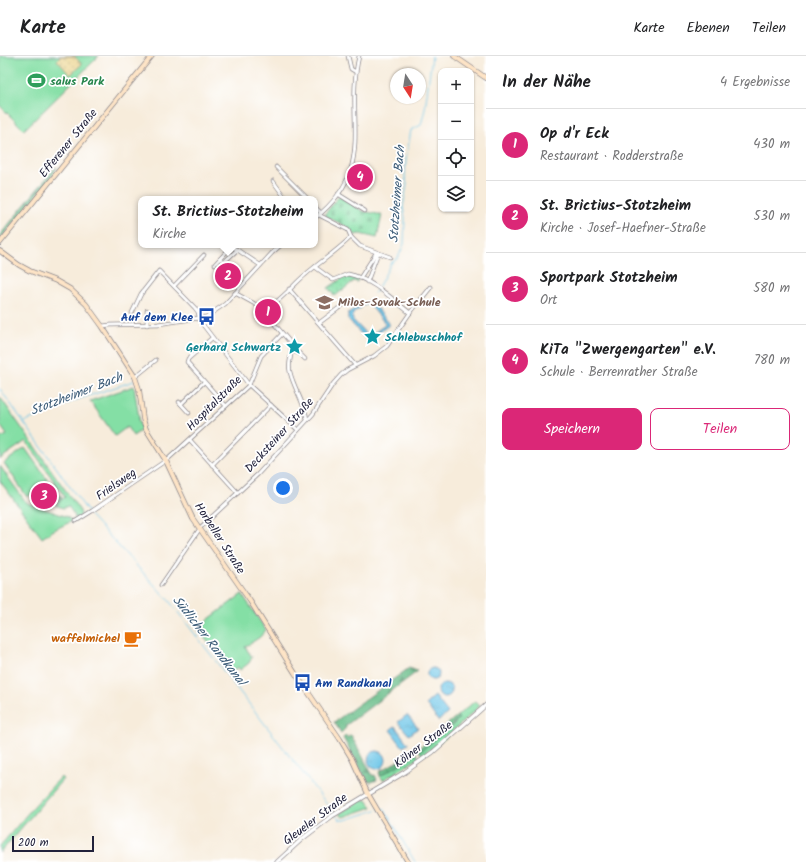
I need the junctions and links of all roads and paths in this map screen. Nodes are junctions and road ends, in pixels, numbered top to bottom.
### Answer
1 (152, 56) edge
2 (348, 56) edge
3 (359, 56) edge
4 (454, 56) edge
5 (356, 72) junction
6 (486, 78) edge
7 (276, 167) dead end
8 (273, 182) dead end
9 (338, 194) junction
10 (284, 196) edge
11 (305, 196) edge
12 (318, 211) edge
13 (365, 211) dead end
14 (320, 214) junction
15 (351, 237) junction
16 (0, 243) edge
17 (229, 248) edge
18 (234, 248) edge
19 (278, 248) edge
20 (237, 250) junction
21 (0, 251) edge
22 (377, 253) junction
23 (204, 255) dead end
24 (390, 257) dead end
25 (220, 259) junction
26 (215, 264) dead end
27 (260, 265) junction
28 (315, 267) junction
29 (360, 278) junction
30 (367, 282) junction
31 (174, 286) junction
32 (431, 288) dead end
33 (289, 289) junction
34 (235, 293) junction
35 (347, 302) dead end
36 (264, 309) junction
37 (147, 310) dead end
38 (132, 313) dead end
39 (410, 313) junction
40 (200, 319) junction
41 (319, 323) junction
42 (147, 325) junction
43 (102, 326) junction
44 (282, 334) junction
45 (212, 338) junction
46 (292, 351) junction
47 (305, 359) dead end
48 (156, 360) dead end
49 (355, 365) junction
50 (135, 377) junction
51 (204, 382) junction
52 (249, 384) junction
53 (271, 405) junction
54 (226, 406) junction
55 (305, 410) junction
56 (189, 412) dead end
57 (314, 414) junction
58 (307, 420) junction
59 (298, 430) junction
60 (190, 440) junction
61 (166, 461) junction
62 (212, 465) junction
63 (238, 493) junction
64 (76, 521) dead end
65 (199, 529) junction
66 (161, 585) dead end
67 (486, 705) edge
68 (368, 794) junction
69 (277, 862) edge
70 (408, 862) edge

1 - 16 main road, Efferener Straße
2 - 5 street
3 - 5 street
4 - 6 main road
5 - 9 street
7 - 11 street
8 - 10 street
9 - 13 street
9 - 14 street
12 - 14 street
14 - 15 street
15 - 22 street
15 - 28 street
17 - 25 street
18 - 20 street
19 - 27 street
20 - 25 street
20 - 27 street
21 - 43 main road, Horbeller Straße
22 - 24 street
22 - 29 street
22 - 30 street
23 - 31 street
25 - 26 street
27 - 34 street
28 - 29 street
28 - 33 street
29 - 30 street
30 - 39 street
31 - 38 street
31 - 40 street
32 - 39 street, Decksteiner Straße
33 - 36 street
33 - 41 street
34 - 36 street
34 - 40 street
35 - 41 street
36 - 44 street
37 - 42 street
39 - 49 street, Decksteiner Straße
40 - 42 street
40 - 45 street
41 - 49 street
42 - 43 street
43 - 50 main road, Horbeller Straße
44 - 46 street
44 - 52 street, Hospitalstraße
45 - 51 street
45 - 52 street
46 - 47 street
46 - 55 street
48 - 50 street
49 - 57 street, Decksteiner Straße
50 - 61 main road, Horbeller Straße
51 - 54 street
51 - 56 street
52 - 53 street
52 - 54 street, Hospitalstraße
53 - 59 street
53 - 62 street
54 - 60 street, Hospitalstraße
55 - 57 street
55 - 58 street
57 - 58 street, Decksteiner Straße
58 - 59 street, Decksteiner Straße
59 - 63 street, Decksteiner Straße
60 - 61 street, Hospitalstraße
60 - 62 street
61 - 64 street, Frielsweg
61 - 65 main road, Horbeller Straße
62 - 63 street
63 - 65 street, Decksteiner Straße
65 - 66 street, Decksteiner Straße
65 - 68 main road, Horbeller Straße
67 - 68 street, Kölner Straße
68 - 69 street, Gleueler Straße
68 - 70 main road, Horbeller Straße

